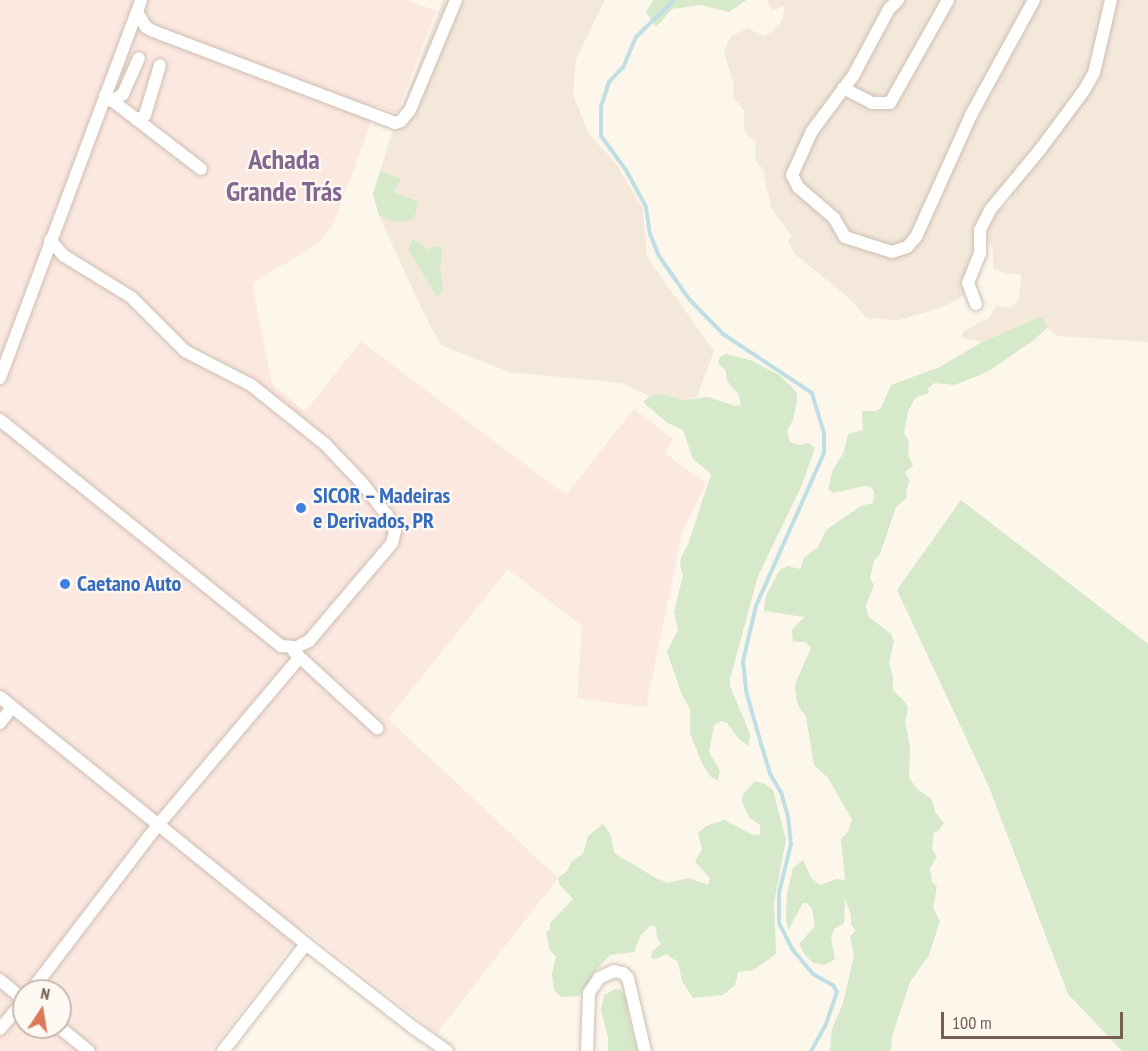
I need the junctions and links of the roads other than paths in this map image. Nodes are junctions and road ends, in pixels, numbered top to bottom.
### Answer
1 (456, 0) edge
2 (898, 0) edge
3 (948, 0) edge
4 (1034, 0) edge
5 (1111, 0) edge
6 (139, 6) edge
7 (139, 58) dead end
8 (160, 65) dead end
9 (843, 88) junction
10 (108, 98) junction
11 (136, 120) junction
12 (201, 169) dead end
13 (50, 240) junction
14 (976, 304) dead end
15 (0, 378) edge
16 (0, 420) edge
17 (289, 647) junction
18 (299, 658) junction
19 (0, 697) edge
20 (12, 707) junction
21 (0, 723) edge
22 (377, 728) dead end
23 (158, 825) junction
24 (306, 944) junction
25 (40, 979) edge
26 (0, 980) edge
27 (12, 990) edge
28 (12, 1014) edge
29 (0, 1029) edge
30 (72, 1037) edge
31 (89, 1051) edge
32 (224, 1051) edge
33 (447, 1051) edge
34 (587, 1051) edge
35 (645, 1051) edge

1 - 6 street
2 - 9 street
3 - 9 street
4 - 9 street
5 - 14 street
6 - 10 street
7 - 10 street
8 - 11 street
10 - 11 street
10 - 13 street
11 - 12 street
13 - 15 street
13 - 17 street
16 - 17 street
17 - 18 street
18 - 22 street
18 - 23 street
19 - 20 street
20 - 21 street
20 - 23 street
23 - 24 street
23 - 25 street
24 - 32 street
24 - 33 street
26 - 27 street
28 - 29 street
30 - 31 street
34 - 35 street

